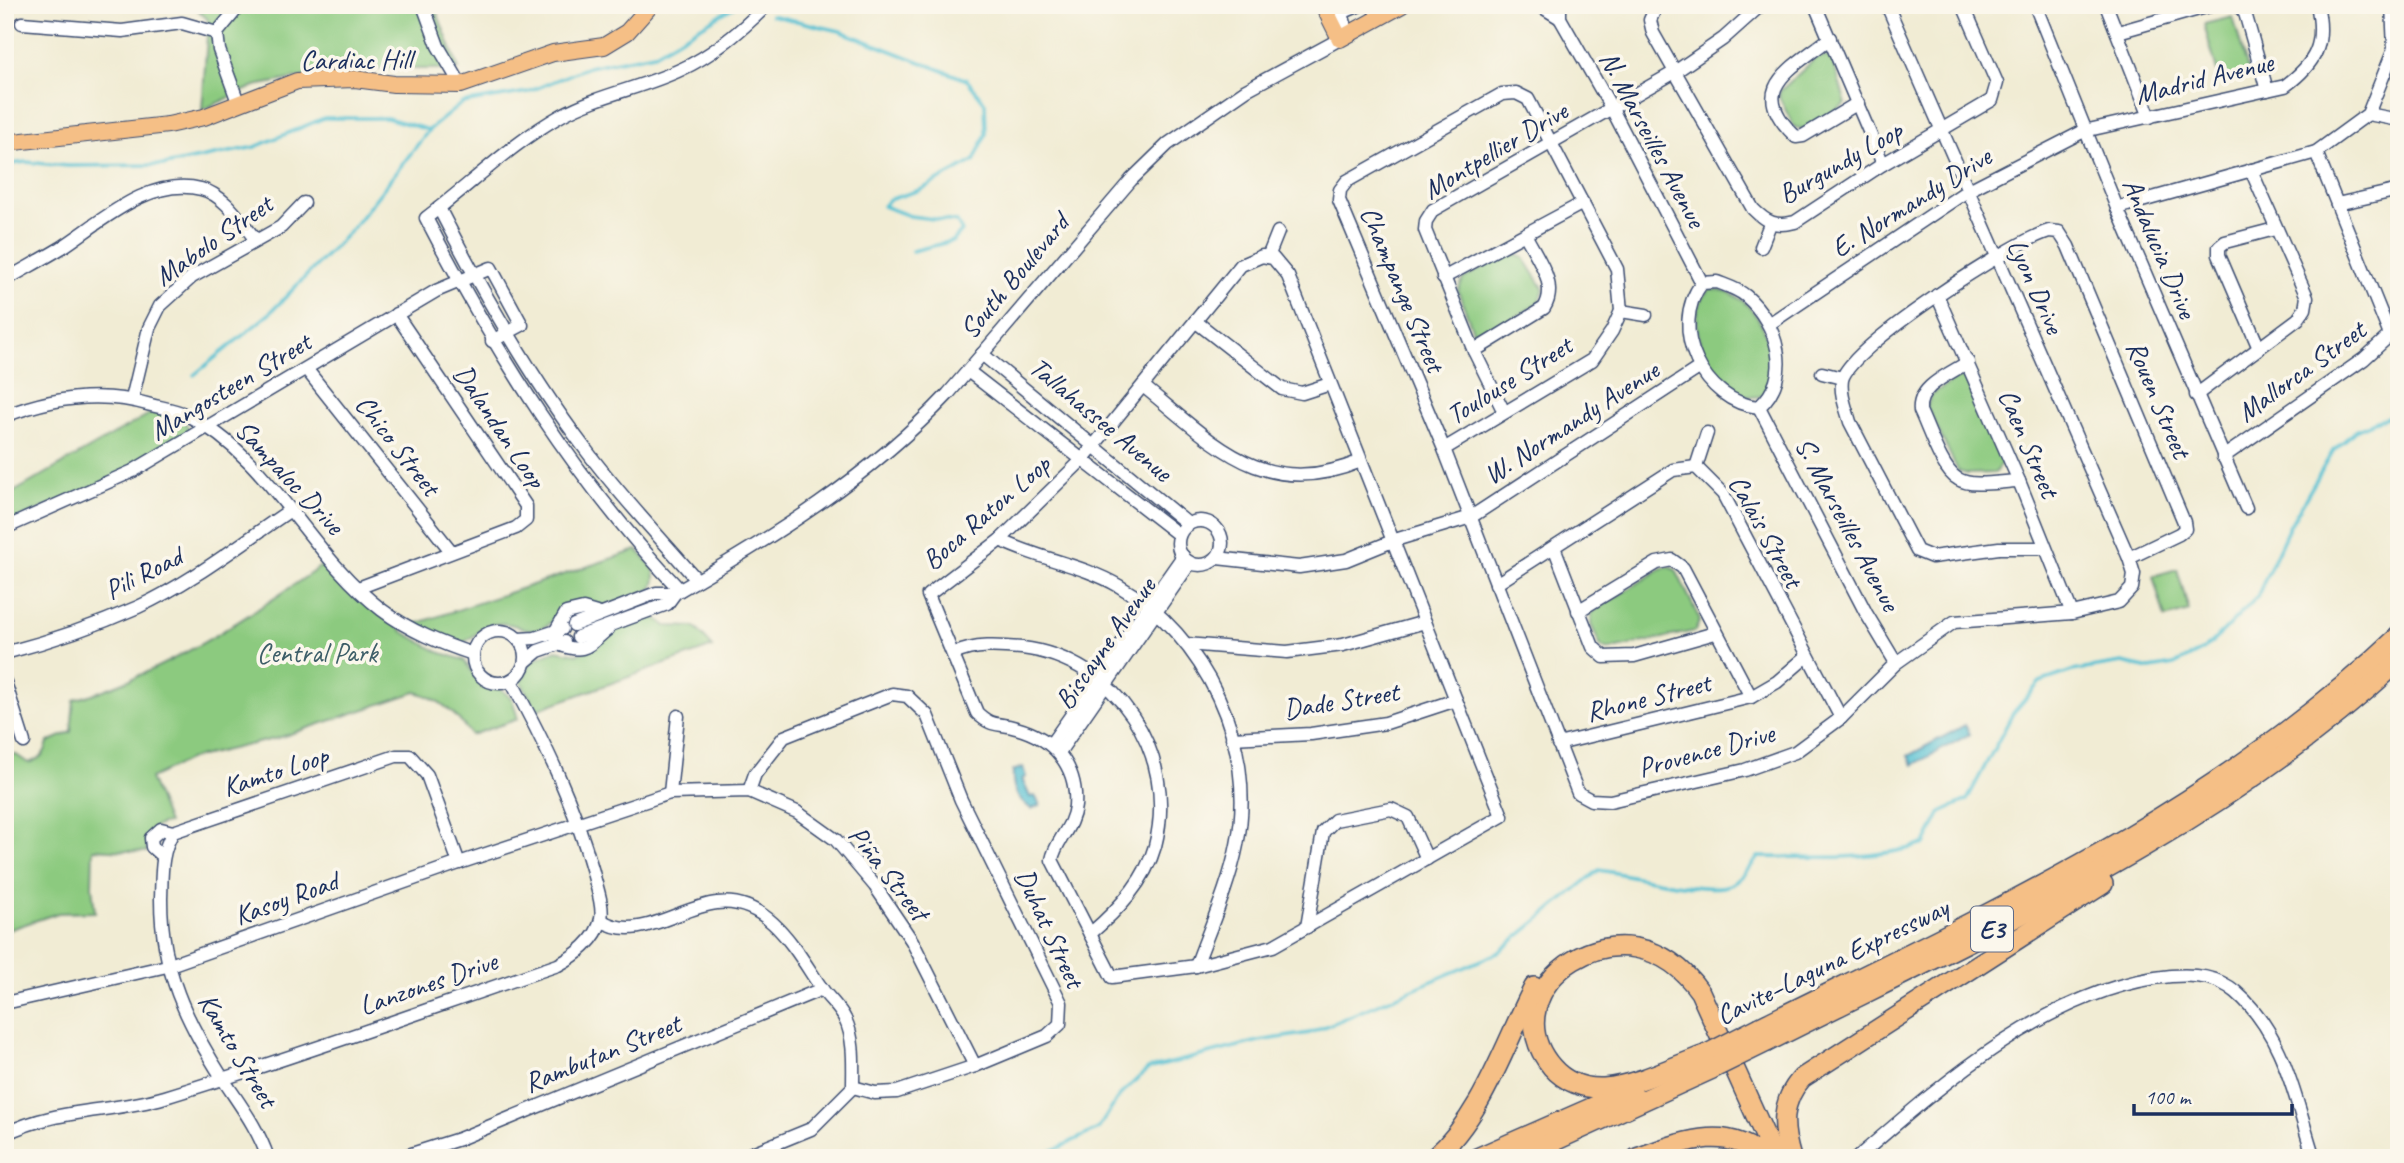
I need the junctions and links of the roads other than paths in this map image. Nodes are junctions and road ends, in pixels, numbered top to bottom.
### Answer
1 (240, 5) edge
2 (423, 5) edge
3 (651, 5) edge
4 (767, 5) edge
5 (1323, 5) edge
6 (1360, 5) edge
7 (1370, 5) edge
8 (1402, 5) edge
9 (1539, 5) edge
10 (1657, 5) edge
11 (1761, 5) edge
12 (1815, 5) edge
13 (1887, 5) edge
14 (1963, 5) edge
15 (2035, 5) edge
16 (2106, 5) edge
17 (2213, 5) edge
18 (2238, 5) edge
19 (2317, 5) edge
20 (2392, 5) edge
21 (1338, 7) edge
22 (1560, 12) edge
23 (1383, 16) junction
24 (22, 23) dead end
25 (217, 33) junction
26 (2118, 33) junction
27 (1344, 37) junction
28 (1830, 38) junction
29 (2396, 49) edge
30 (1675, 72) junction
31 (461, 85) junction
32 (2267, 90) junction
33 (238, 102) junction
34 (1858, 103) junction
35 (1612, 110) junction
36 (2368, 114) junction
37 (2150, 117) junction
38 (2399, 120) edge
39 (1942, 131) junction
40 (2084, 131) junction
41 (1551, 140) junction
42 (5, 143) edge
43 (2316, 152) junction
44 (1883, 164) junction
45 (2251, 170) junction
46 (2399, 190) edge
47 (1967, 191) junction
48 (304, 203) dead end
49 (1583, 204) junction
50 (2337, 205) junction
51 (439, 208) junction
52 (2116, 208) junction
53 (1770, 224) junction
54 (2275, 229) junction
55 (1278, 232) dead end
56 (1526, 236) junction
57 (256, 240) junction
58 (1761, 247) dead end
59 (1268, 257) junction
60 (1996, 258) junction
61 (473, 274) junction
62 (1444, 278) junction
63 (5, 280) edge
64 (458, 280) junction
65 (1702, 284) junction
66 (1937, 295) junction
67 (1621, 311) junction
68 (396, 314) junction
69 (1646, 315) dead end
70 (2399, 317) edge
71 (1195, 321) junction
72 (1769, 324) junction
73 (508, 332) junction
74 (2390, 335) junction
75 (492, 341) junction
76 (2258, 346) junction
77 (1475, 351) junction
78 (982, 354) junction
79 (1968, 362) junction
80 (1699, 369) junction
81 (307, 370) junction
82 (968, 371) junction
83 (1822, 373) dead end
84 (1842, 378) junction
85 (1330, 384) junction
86 (1143, 386) junction
87 (2196, 395) junction
88 (132, 399) junction
89 (1759, 407) junction
90 (1504, 412) junction
91 (5, 416) edge
92 (209, 427) junction
93 (1706, 433) dead end
94 (1094, 446) junction
95 (1444, 449) junction
96 (2224, 457) junction
97 (1082, 460) junction
98 (1361, 461) junction
99 (1696, 467) junction
100 (2020, 481) junction
101 (2246, 508) dead end
102 (289, 511) junction
103 (1471, 517) junction
104 (1188, 524) junction
105 (5, 528) edge
106 (1179, 535) junction
107 (1000, 540) junction
108 (1395, 540) junction
109 (1553, 547) junction
110 (2045, 548) junction
111 (451, 551) junction
112 (1217, 558) junction
113 (2129, 558) junction
114 (1186, 559) junction
115 (697, 580) junction
116 (1496, 584) junction
117 (358, 588) junction
118 (2132, 588) joint
119 (678, 592) junction
120 (1152, 609) junction
121 (1578, 611) junction
122 (2072, 613) junction
123 (600, 614) junction
124 (1425, 622) junction
125 (614, 624) junction
126 (1715, 633) junction
127 (567, 634) junction
128 (2399, 636) edge
129 (518, 639) junction
130 (1186, 644) junction
131 (5, 653) edge
132 (473, 654) junction
133 (954, 654) junction
134 (1806, 657) junction
135 (2399, 661) edge
136 (525, 662) junction
137 (1896, 663) junction
138 (511, 681) junction
139 (5, 682) edge
140 (1101, 682) junction
141 (2355, 688) junction
142 (1751, 697) junction
143 (1456, 700) junction
144 (678, 716) dead end
145 (1840, 718) junction
146 (2298, 735) junction
147 (1232, 738) junction
148 (24, 742) dead end
149 (1558, 744) junction
150 (1055, 748) junction
151 (749, 791) junction
152 (670, 793) junction
153 (2211, 808) junction
154 (580, 825) junction
155 (1427, 859) junction
156 (459, 863) junction
157 (601, 920) junction
158 (1307, 927) junction
159 (1090, 934) junction
160 (167, 966) junction
161 (1196, 966) junction
162 (822, 989) junction
163 (8, 1000) edge
164 (1764, 1034) junction
165 (1709, 1062) junction
166 (975, 1066) junction
167 (222, 1078) junction
168 (853, 1087) junction
169 (5, 1134) edge
170 (268, 1158) edge
171 (399, 1158) edge
172 (740, 1158) edge
173 (1434, 1158) edge
174 (1476, 1158) edge
175 (1517, 1158) edge
176 (1637, 1158) edge
177 (1764, 1158) edge
178 (1775, 1158) edge
179 (1788, 1158) edge
180 (1857, 1158) edge
181 (2314, 1158) edge

1 - 25 street
2 - 31 street
3 - 31 main road, Cardiac Hill
4 - 51 street
5 - 27 main road
6 - 21 street
7 - 23 street
8 - 23 main road, South Boulevard
9 - 22 street
10 - 30 street, Burgundy Loop
11 - 30 street, Montpellier Drive
12 - 28 street
13 - 39 street, Lyon Drive
14 - 39 street, Burgundy Loop
15 - 40 street, Andalucia Drive
16 - 26 street
17 - 26 street
18 - 32 street
19 - 32 street, Madrid Avenue
20 - 29 street
21 - 27 street
22 - 35 street, N. Marseilles Avenue
23 - 27 main road, South Boulevard
24 - 25 street
25 - 33 street
26 - 37 street
27 - 78 street, South Boulevard
28 - 34 street
28 - 34 street
29 - 36 street
30 - 35 street, Montpellier Drive
30 - 53 street, Burgundy Loop
31 - 33 main road, Cardiac Hill
32 - 37 street, Madrid Avenue
33 - 42 main road, Cardiac Hill
34 - 44 street
35 - 41 street, Montpellier Drive
35 - 65 street, N. Marseilles Avenue
36 - 38 street
36 - 43 street
37 - 40 street, Madrid Avenue
39 - 44 street, Burgundy Loop
39 - 47 street, Lyon Drive
40 - 47 street, E. Normandy Drive
40 - 52 street, Andalucia Drive
41 - 49 street
41 - 62 street, Montpellier Drive
41 - 95 street, Champange Street
43 - 45 street
43 - 50 street
44 - 53 street, Burgundy Loop
45 - 52 street
45 - 54 street
46 - 50 street
47 - 60 street, Lyon Drive
47 - 72 street, E. Normandy Drive
48 - 57 street, Mabolo Street
49 - 56 street
49 - 67 street
50 - 74 street
51 - 61 street
51 - 64 street
52 - 87 street, Andalucia Drive
53 - 58 street
54 - 76 street
54 - 76 street
55 - 59 street
56 - 62 street
56 - 77 street
57 - 63 street
57 - 88 street, Mabolo Street
59 - 71 street, Boca Raton Loop
59 - 85 street
60 - 66 street
60 - 113 street, Lyon Drive
60 - 113 street, Rouen Street
61 - 64 street, Mangosteen Street
61 - 73 street
61 - 73 street
62 - 77 street, Montpellier Drive
64 - 68 street, Mangosteen Street
64 - 75 street
65 - 72 street
65 - 80 street
66 - 79 street, Caen Street
66 - 84 street
67 - 69 street
67 - 90 street, Toulouse Street
68 - 81 street, Mangosteen Street
68 - 111 street, Dalandan Loop
70 - 74 street, Mallorca Street
71 - 85 street
71 - 86 street, Boca Raton Loop
72 - 89 street
73 - 75 street
73 - 115 street
74 - 96 street, Mallorca Street
75 - 119 street
76 - 87 street
77 - 90 street, Montpellier Drive
78 - 82 street, South Boulevard
78 - 94 street, Tallahassee Avenue
79 - 100 street, Caen Street
79 - 100 street
80 - 89 street
80 - 103 street, W. Normandy Avenue
81 - 92 street, Mangosteen Street
81 - 111 street, Chico Street
82 - 97 street, Tallahassee Avenue
82 - 115 street, South Boulevard
83 - 84 street
84 - 110 street
85 - 98 street
86 - 94 street, Boca Raton Loop
86 - 98 street
87 - 96 street, Andalucia Drive
88 - 91 street, Sampaloc Drive
88 - 92 street, Sampaloc Drive
89 - 137 street, S. Marseilles Avenue
90 - 95 street, Toulouse Street
92 - 102 street, Sampaloc Drive
92 - 105 street, Mangosteen Street
93 - 99 street
94 - 97 street, Boca Raton Loop
94 - 104 street, Tallahassee Avenue
95 - 103 street, Champange Street
96 - 101 street, Andalucia Drive
97 - 106 street, Tallahassee Avenue
97 - 107 street, Boca Raton Loop
98 - 108 street
99 - 109 street, Calais Street
99 - 134 street, Calais Street
100 - 110 street, Caen Street
102 - 117 street, Sampaloc Drive
102 - 131 street, Pili Road
103 - 108 street
103 - 116 street, Provence Drive
104 - 106 street
104 - 112 street
106 - 114 street
107 - 120 street
107 - 133 street, Boca Raton Loop
108 - 112 street
108 - 124 street
109 - 116 street, Calais Street
109 - 121 street
110 - 122 street, Caen Street
111 - 117 street, Dalandan Loop
112 - 114 street
113 - 118 street, Lyon Drive
114 - 120 street, Biscayne Avenue
115 - 119 street, South Boulevard
116 - 149 street, Provence Drive
117 - 132 street, Sampaloc Drive
118 - 122 street, Provence Drive
119 - 123 street, South Boulevard
119 - 125 street, South Boulevard
120 - 130 street
120 - 140 street, Biscayne Avenue
121 - 126 street
121 - 126 street, Rhone Street
122 - 137 street, Provence Drive
123 - 127 street, South Boulevard
123 - 127 street, South Boulevard
124 - 130 street
124 - 143 street
125 - 127 street, South Boulevard
125 - 127 street, South Boulevard
126 - 142 street, Rhone Street
127 - 129 street, South Boulevard
127 - 136 street, South Boulevard
128 - 141 highway, Cavite–Laguna Expressway / E3
129 - 132 street
129 - 136 street
130 - 147 street
132 - 138 street
133 - 140 street
133 - 150 street, Boca Raton Loop
134 - 142 street, Rhone Street
134 - 145 street, Calais Street
135 - 141 highway, Cavite–Laguna Expressway / E3
136 - 138 street
137 - 145 street, Provence Drive
138 - 154 street
139 - 148 street
140 - 150 street, Biscayne Avenue
140 - 159 street
141 - 146 highway, Cavite–Laguna Expressway / E3
142 - 149 street, Rhone Street
143 - 147 street, Dade Street
143 - 155 street
144 - 152 street
145 - 149 street, Provence Drive
146 - 153 highway, Cavite–Laguna Expressway / E3
146 - 164 highway, Cavite–Laguna Expressway / E3
147 - 161 street
150 - 159 street
151 - 152 street, Piña Street
151 - 166 street, Piña Street
151 - 166 street, Duhat Street
152 - 154 street, Piña Street
153 - 164 highway, Cavite–Laguna Expressway / E3
153 - 179 highway
154 - 156 street, Kasoy Road
154 - 157 street
155 - 158 street
155 - 158 street
156 - 160 street, Kasoy Road
156 - 160 street, Kamto Loop
157 - 162 street
157 - 167 street, Lanzones Drive
158 - 161 street
159 - 161 street
160 - 163 street, Kasoy Road
160 - 167 street, Kamto Street
162 - 168 street
162 - 171 street, Rambutan Street
164 - 165 highway, Cavite–Laguna Expressway / E3, bridge
165 - 174 highway, Cavite–Laguna Expressway / E3
165 - 175 highway, Cavite–Laguna Expressway / E3
165 - 178 highway
166 - 168 street, Duhat Street
167 - 169 street, Lanzones Drive
167 - 170 street, Kamto Street
168 - 172 street
173 - 179 highway
176 - 177 highway
180 - 181 street

